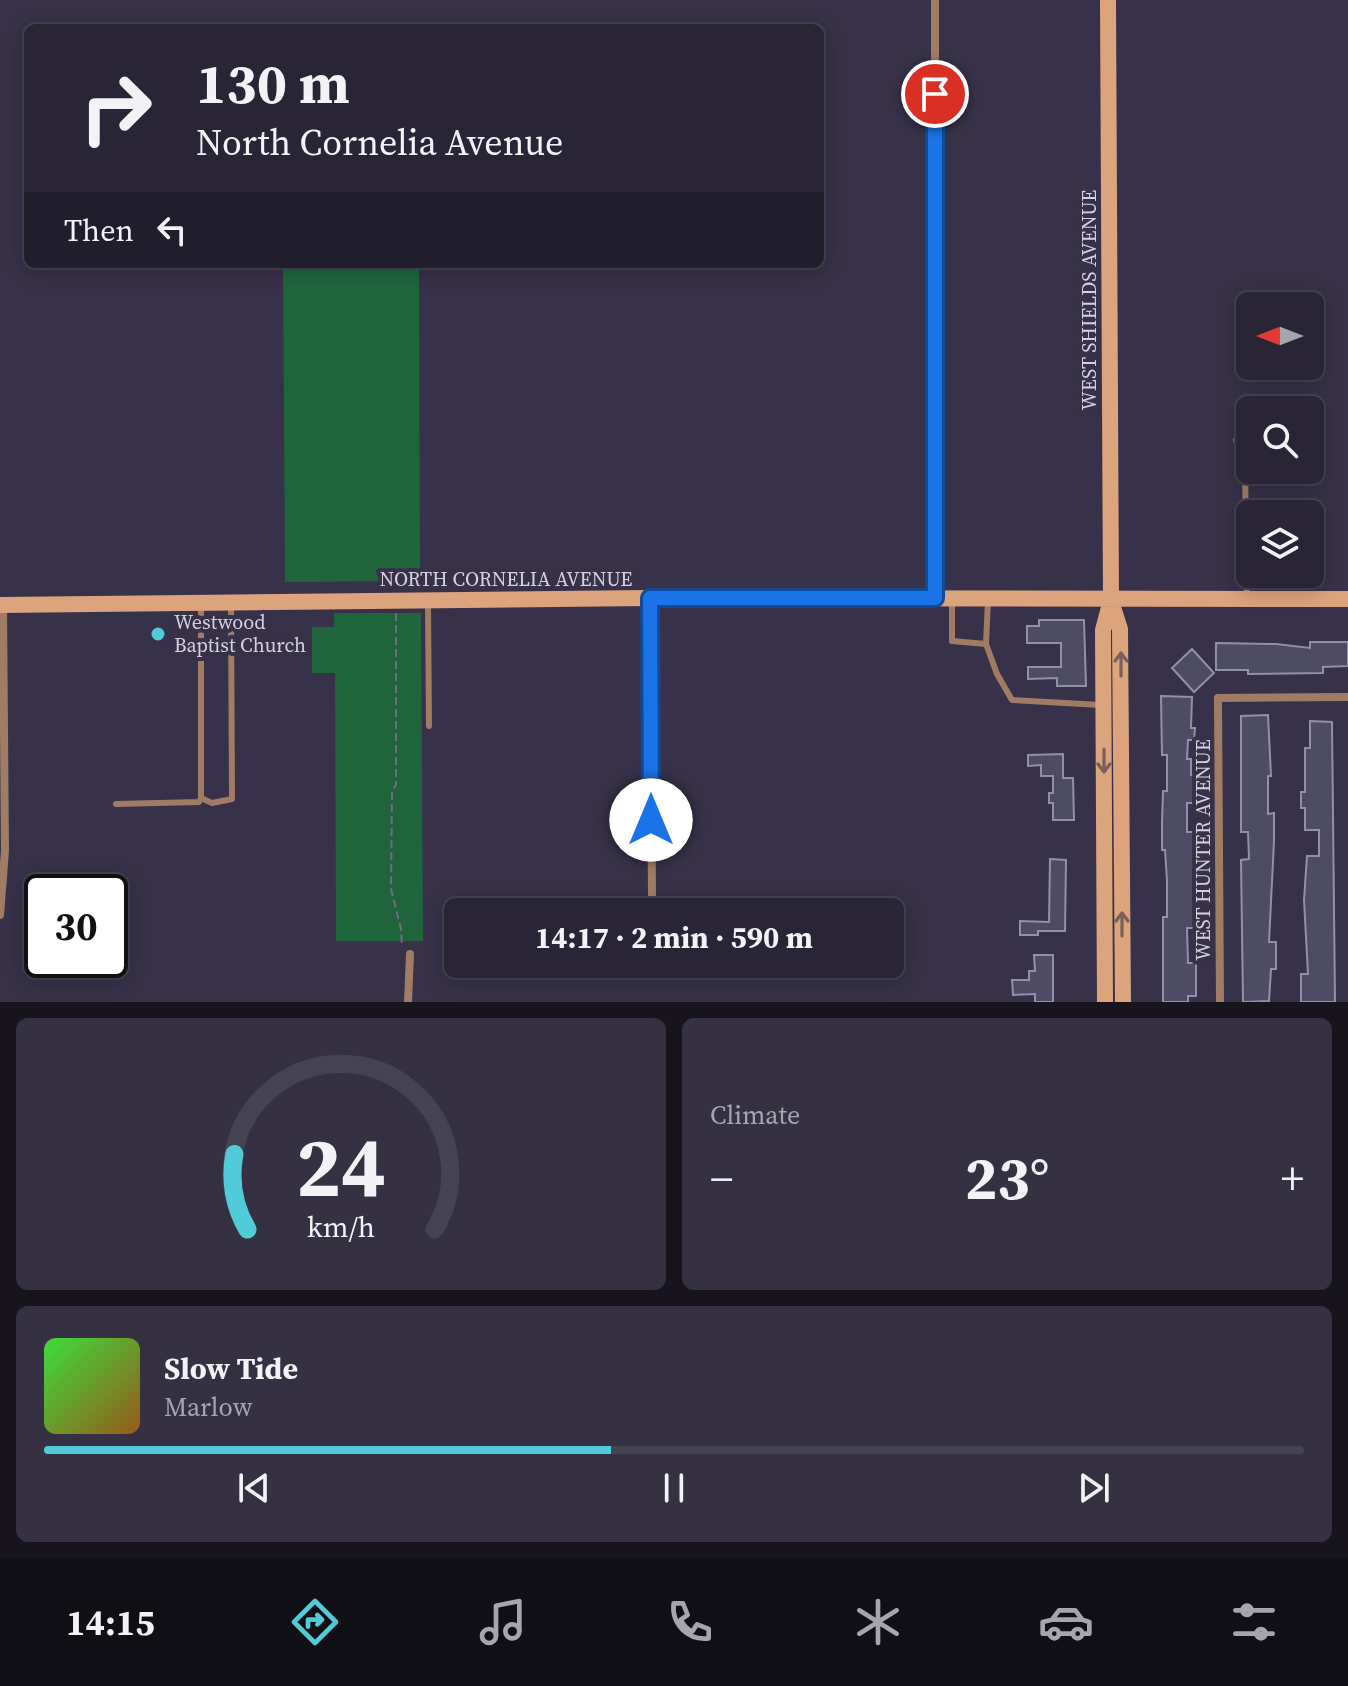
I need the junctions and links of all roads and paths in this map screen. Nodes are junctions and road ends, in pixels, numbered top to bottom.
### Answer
1 (935, 0) edge
2 (1108, 0) edge
3 (1246, 484) edge
4 (650, 598) junction
5 (943, 598) junction
6 (988, 599) junction
7 (1247, 599) junction
8 (1348, 599) edge
9 (396, 600) junction
10 (428, 600) junction
11 (1111, 600) junction
12 (201, 602) junction
13 (231, 602) junction
14 (2, 605) edge
15 (986, 644) junction
16 (1348, 697) edge
17 (1103, 705) junction
18 (429, 726) dead end
19 (201, 798) junction
20 (116, 804) dead end
21 (2, 877) edge
22 (652, 897) dead end
23 (0, 915) edge
24 (410, 954) joint
25 (408, 1002) edge
26 (1105, 1002) edge
27 (1123, 1002) edge
28 (1220, 1002) edge

1 - 5 street
2 - 11 street, WEST SHIELDS AVENUE
3 - 7 lane
4 - 5 street, NORTH CORNELIA AVENUE
4 - 10 street, NORTH CORNELIA AVENUE
4 - 22 street
5 - 6 street, NORTH CORNELIA AVENUE
5 - 15 lane
6 - 11 street, NORTH CORNELIA AVENUE
6 - 15 lane
7 - 8 street, NORTH CORNELIA AVENUE
7 - 11 street, NORTH CORNELIA AVENUE
9 - 10 street, NORTH CORNELIA AVENUE
9 - 13 street, NORTH CORNELIA AVENUE
9 - 24 path
10 - 18 lane
11 - 17 street, WEST SHIELDS AVENUE
27 -> 11 street, WEST SHIELDS AVENUE
12 - 13 street, NORTH CORNELIA AVENUE
12 - 14 street, NORTH CORNELIA AVENUE
12 - 19 lane
13 - 19 lane
14 - 21 street
15 - 17 lane
16 - 28 street, WEST HUNTER AVENUE
17 -> 26 street, WEST SHIELDS AVENUE
19 - 20 lane
21 - 23 street
24 - 25 street

